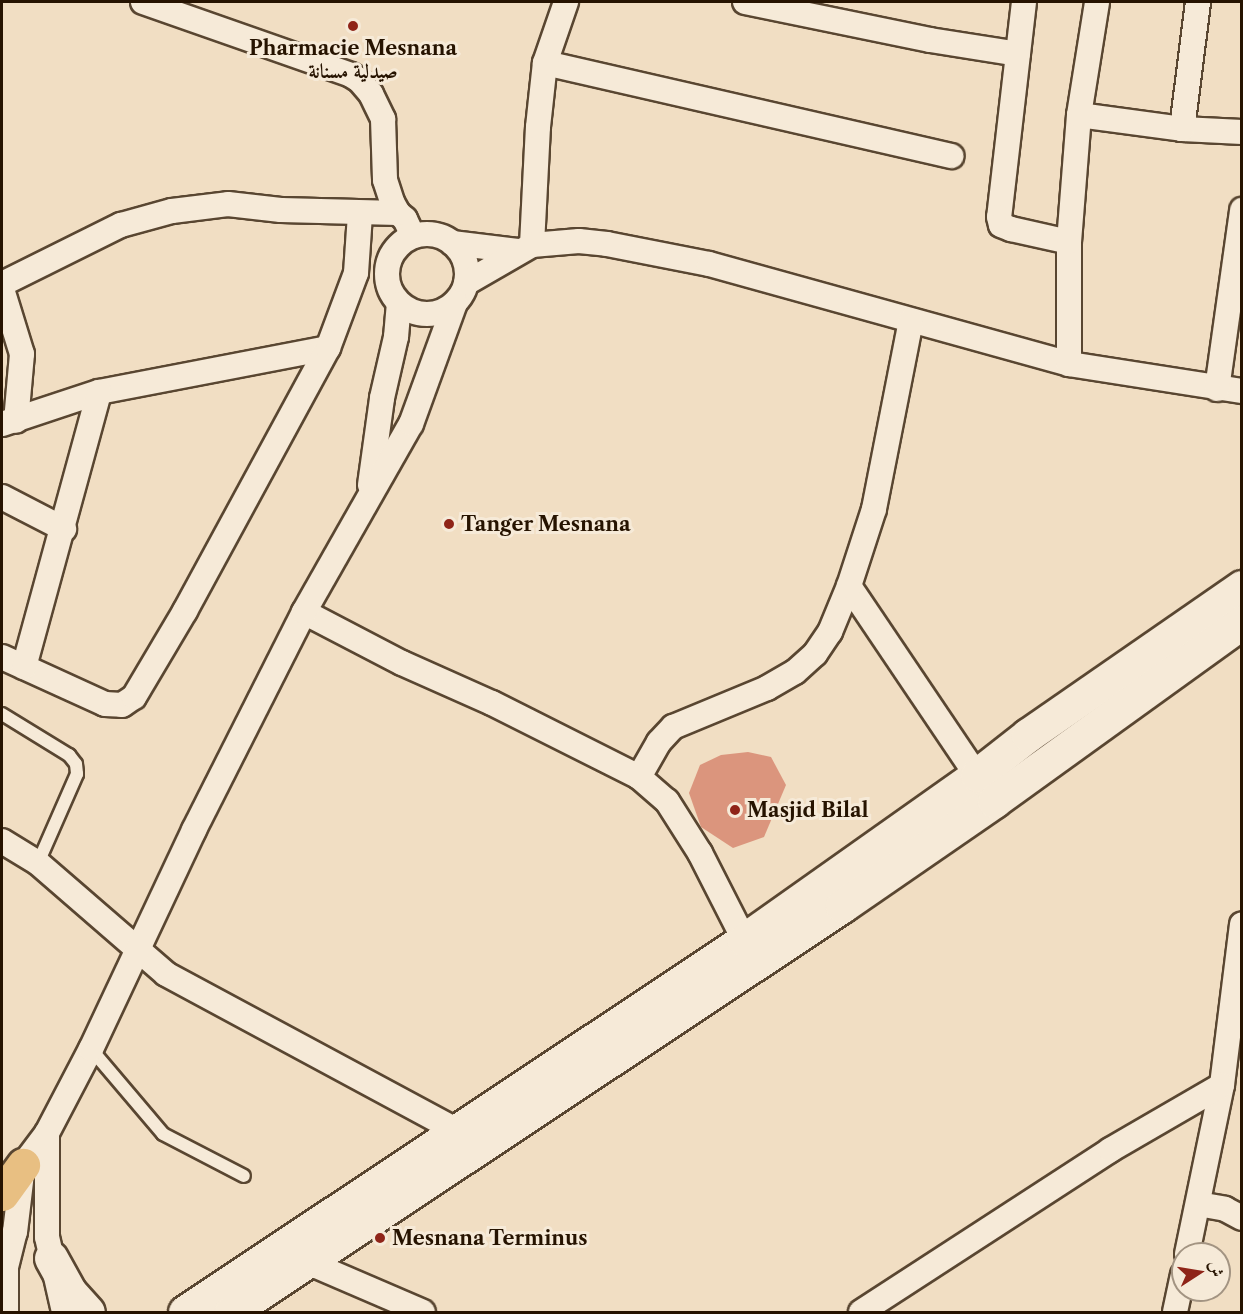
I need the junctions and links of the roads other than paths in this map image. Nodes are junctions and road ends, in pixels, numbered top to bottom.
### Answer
1 (143, 2) edge
2 (566, 2) edge
3 (745, 2) edge
4 (1024, 2) edge
5 (1097, 2) edge
6 (1198, 2) edge
7 (1018, 54) junction
8 (545, 63) junction
9 (1079, 115) junction
10 (1182, 129) junction
11 (1242, 132) edge
12 (951, 156) dead end
13 (1242, 210) edge
14 (360, 214) junction
15 (405, 223) junction
16 (1069, 242) junction
17 (452, 243) junction
18 (525, 248) junction
19 (2, 284) edge
20 (2, 289) edge
21 (461, 293) junction
22 (399, 304) junction
23 (911, 321) junction
24 (328, 348) junction
25 (1069, 364) junction
26 (1217, 389) junction
27 (1242, 391) edge
28 (99, 392) junction
29 (9, 422) edge
30 (369, 494) junction
31 (2, 497) edge
32 (63, 529) junction
33 (849, 586) junction
34 (304, 612) junction
35 (1235, 614) edge
36 (2, 657) edge
37 (24, 667) junction
38 (2, 714) edge
39 (639, 777) junction
40 (986, 788) junction
41 (2, 841) edge
42 (38, 863) junction
43 (1242, 924) edge
44 (137, 949) junction
45 (750, 952) junction
46 (91, 1049) junction
47 (1222, 1085) junction
48 (458, 1131) junction
49 (47, 1133) junction
50 (23, 1165) junction
51 (244, 1176) dead end
52 (2, 1194) edge
53 (1198, 1204) junction
54 (1242, 1218) edge
55 (1190, 1242) edge
56 (51, 1258) junction
57 (307, 1262) junction
58 (6, 1312) edge
59 (64, 1312) edge
60 (88, 1312) edge
61 (185, 1312) edge
62 (231, 1312) edge
63 (423, 1312) edge
64 (861, 1312) edge

1 - 15 street
2 - 8 street
3 - 7 street
4 - 7 street
5 - 9 street
6 - 10 street
7 - 16 street
8 - 12 street
8 - 18 street
9 - 10 street
9 - 16 street
10 - 11 street
13 - 26 street
14 - 15 street
14 - 19 street
14 - 24 street
15 - 17 street
15 - 22 street
16 - 25 street
17 - 18 street
17 - 21 street
18 - 21 street
18 - 23 street
20 - 29 street
21 - 22 street
21 - 30 street
22 - 30 street
23 - 25 street
23 - 33 street
24 - 28 street
24 - 37 street
25 - 26 street
26 - 27 street
28 - 29 street
28 - 32 street
30 - 34 street
31 - 32 street
32 - 37 street
33 - 39 street
33 - 40 street
34 - 39 street
34 - 44 street
35 - 40 main road
36 - 37 street
38 - 42 lane
39 - 45 street
40 - 45 main road
41 - 42 street
42 - 44 street
43 - 47 street
44 - 46 street
44 - 48 street
45 - 48 main road
45 - 57 main road
46 - 49 street
46 - 51 lane
47 - 53 street
47 - 64 street
48 - 61 main road
49 - 50 street
49 - 56 street
50 - 52 main road
50 - 58 street
53 - 54 street
53 - 55 street
56 - 59 street
56 - 60 main road
57 - 62 main road
57 - 63 street

